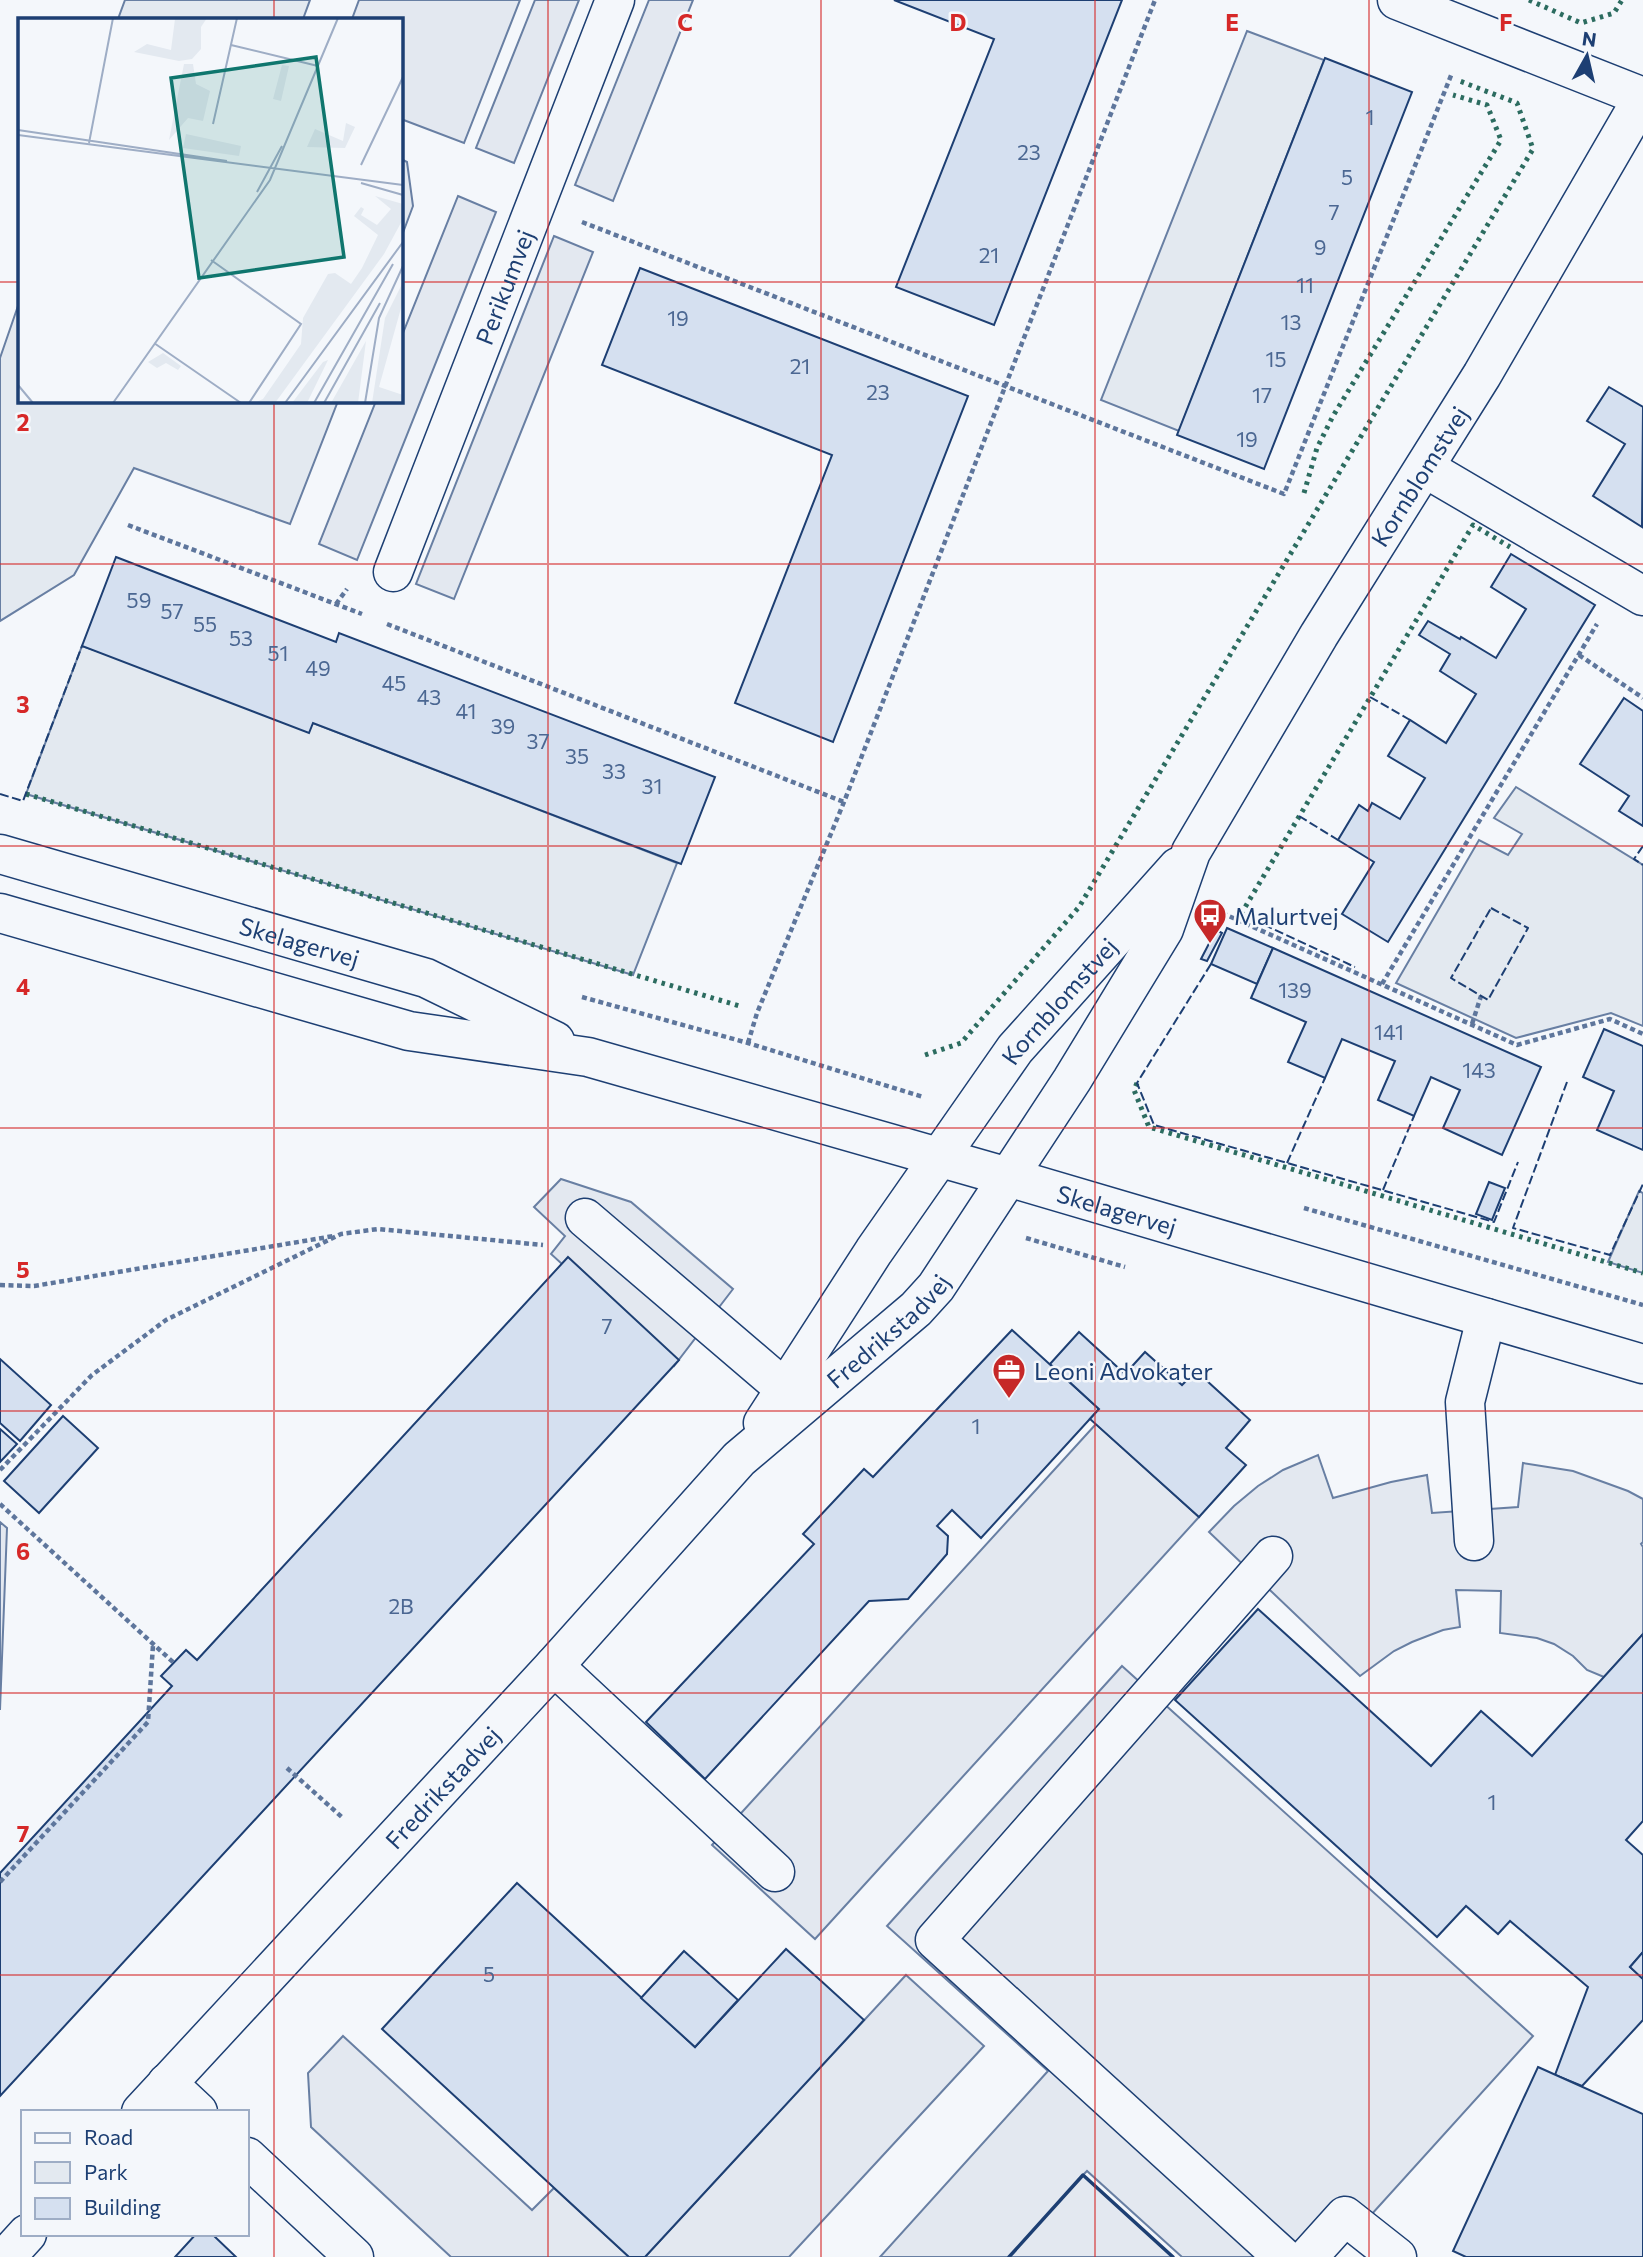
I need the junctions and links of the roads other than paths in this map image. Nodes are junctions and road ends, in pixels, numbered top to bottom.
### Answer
1 (615, 0) edge
2 (1397, 0) edge
3 (1643, 97) edge
4 (1425, 468) junction
5 (393, 572) dead end
6 (1632, 589) edge
7 (1191, 852) junction
8 (0, 854) edge
9 (0, 913) edge
10 (588, 1057) junction
11 (939, 1158) junction
12 (1008, 1177) junction
13 (585, 1218) road end
14 (1486, 1318) junction
15 (1643, 1364) edge
16 (785, 1390) junction
17 (739, 1460) junction
18 (1474, 1541) dead end
19 (1273, 1556) dead end
20 (554, 1665) junction
21 (775, 1872) dead end
22 (167, 2083) junction
23 (143, 2110) edge
24 (196, 2110) edge
25 (248, 2158) edge
26 (25, 2236) edge
27 (6, 2257) edge
28 (354, 2257) edge
29 (1283, 2257) edge
30 (1308, 2257) edge
31 (1397, 2257) edge

1 - 5 street, Perikumvej
2 - 3 street
3 - 4 street, Kornblomstvej
4 - 6 street
4 - 7 street, Kornblomstvej
7 - 11 street, Kornblomstvej
7 - 12 street, Kornblomstvej
8 - 10 street, Skelagervej
9 - 10 street, Skelagervej
10 - 11 street, Skelagervej
11 - 12 street, Skelagervej
11 - 16 street, Fredrikstadvej
12 - 14 street, Skelagervej
12 - 17 street, Fredrikstadvej
13 - 16 street
14 - 15 street, Skelagervej
14 - 18 street
16 - 17 street, Fredrikstadvej
17 - 20 street, Fredrikstadvej
19 - 29 street
20 - 21 street
20 - 22 street, Fredrikstadvej
22 - 23 street, Fredrikstadvej
22 - 24 street
25 - 28 street
26 - 27 street
30 - 31 street

